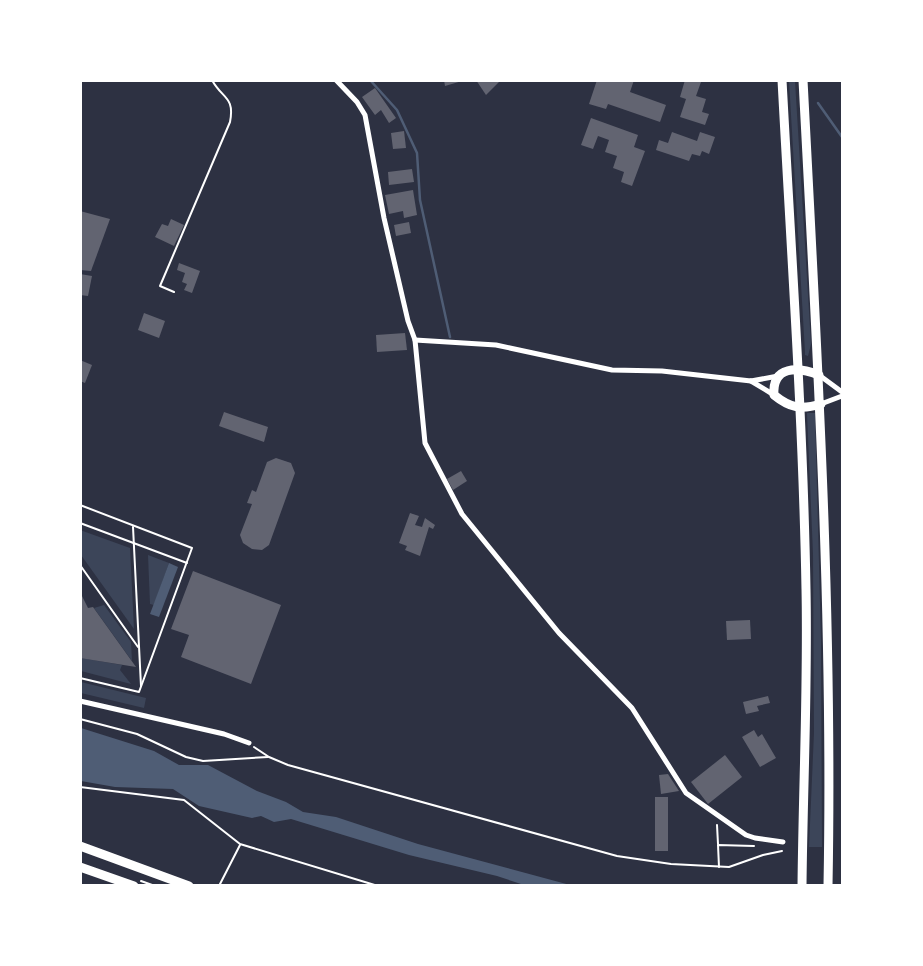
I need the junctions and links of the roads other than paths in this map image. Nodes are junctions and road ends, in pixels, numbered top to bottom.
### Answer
1 (336, 80) edge
2 (782, 80) edge
3 (803, 80) edge
4 (415, 340) junction
5 (798, 369) junction
6 (819, 375) junction
7 (778, 376) junction
8 (751, 382) junction
9 (842, 394) edge
10 (774, 395) junction
11 (821, 404) junction
12 (800, 408) junction
13 (80, 701) edge
14 (249, 743) road end
15 (783, 842) dead end
16 (80, 846) edge
17 (80, 867) edge
18 (134, 886) edge
19 (189, 886) edge
20 (802, 886) edge
21 (828, 886) edge

1 - 4 street
2 - 5 main road
3 - 6 main road
4 - 8 street
4 - 15 street
5 - 6 main road
5 - 7 main road
5 - 12 main road
6 - 9 street
6 - 11 main road
7 - 8 street
7 - 10 main road
8 - 10 street
9 - 11 street
10 - 12 main road
11 - 12 main road
11 - 21 main road
12 - 20 main road
13 - 14 street
16 - 19 main road
17 - 18 main road

